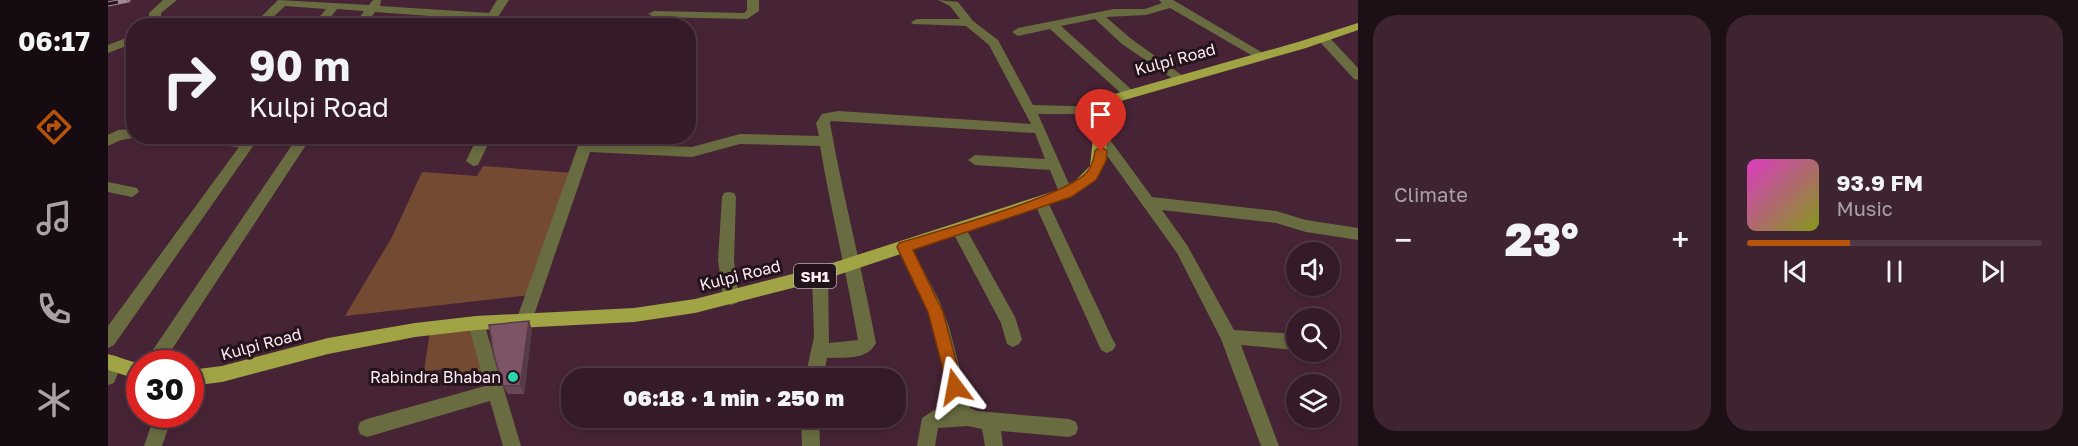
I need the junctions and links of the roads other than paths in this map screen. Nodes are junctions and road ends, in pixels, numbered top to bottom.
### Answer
1 (171, 0) edge
2 (503, 0) edge
3 (753, 0) edge
4 (948, 0) edge
5 (1168, 2) edge
6 (376, 4) edge
7 (335, 5) junction
8 (654, 14) dead end
9 (1098, 16) junction
10 (155, 18) edge
11 (266, 18) edge
12 (324, 18) edge
13 (365, 18) edge
14 (469, 18) edge
15 (491, 18) edge
16 (917, 22) dead end
17 (969, 23) junction
18 (1054, 26) junction
19 (1358, 26) edge
20 (1018, 32) dead end
21 (1324, 39) junction
22 (126, 41) edge
23 (108, 49) edge
24 (1262, 56) junction
25 (1358, 76) edge
26 (1179, 79) junction
27 (1128, 93) junction
28 (1029, 109) junction
29 (1103, 110) junction
30 (1040, 129) junction
31 (126, 134) edge
32 (1100, 136) junction
33 (108, 141) edge
34 (826, 141) junction
35 (249, 144) edge
36 (481, 144) edge
37 (585, 144) edge
38 (607, 144) edge
39 (299, 146) dead end
40 (975, 160) dead end
41 (473, 161) dead end
42 (1055, 165) junction
43 (108, 187) edge
44 (132, 192) dead end
45 (1066, 193) junction
46 (729, 197) dead end
47 (1041, 202) junction
48 (1149, 202) junction
49 (959, 229) junction
50 (1358, 234) edge
51 (904, 247) junction
52 (853, 264) junction
53 (820, 274) junction
54 (731, 298) junction
55 (525, 321) junction
56 (476, 323) junction
57 (1229, 337) junction
58 (1013, 339) dead end
59 (108, 340) edge
60 (1286, 341) edge
61 (1107, 345) dead end
62 (162, 350) edge
63 (819, 351) junction
64 (110, 368) edge
65 (816, 368) edge
66 (126, 370) edge
67 (204, 376) edge
68 (497, 391) junction
69 (967, 418) junction
70 (990, 421) junction
71 (159, 428) edge
72 (367, 428) dead end
73 (811, 428) edge
74 (1069, 428) dead end
75 (153, 446) edge
76 (512, 446) edge
77 (812, 446) edge
78 (926, 446) edge
79 (994, 446) edge
80 (1270, 446) edge

1 - 10 street
2 - 15 street
3 - 8 street
4 - 17 street
5 - 9 street
5 - 24 street
6 - 7 street
6 - 13 street
6 - 14 street
7 - 11 street
7 - 12 street
9 - 18 street
9 - 26 street
16 - 17 street
17 - 28 street
18 - 20 street
18 - 27 street
19 - 21 main road, Kulpi Road
21 - 24 main road, Kulpi Road
21 - 25 street
22 - 23 street
24 - 26 main road, Kulpi Road
26 - 27 main road, Kulpi Road
27 - 29 main road, Kulpi Road
28 - 29 street
28 - 30 street
29 - 32 main road, Kulpi Road / SH1
30 - 34 street
30 - 42 street
31 - 33 street
32 - 45 main road, Kulpi Road / SH1
32 - 48 street
34 - 38 street
34 - 52 street
35 - 59 street
36 - 41 street
37 - 55 street
39 - 62 street
40 - 42 street
42 - 45 street
43 - 44 street
45 - 47 main road, Kulpi Road / SH1
46 - 54 street
47 - 49 main road, Kulpi Road / SH1
47 - 61 street
48 - 50 street
48 - 57 street
49 - 51 main road, Kulpi Road / SH1
49 - 58 street
51 - 52 main road, Kulpi Road / SH1
51 - 69 street
52 - 53 main road, Kulpi Road / SH1
52 - 63 street
53 - 54 main road, Kulpi Road / SH1
53 - 63 street
54 - 55 main road, Kulpi Road / SH1
55 - 56 main road, Kulpi Road / SH1
56 - 67 main road, Kulpi Road / SH1
56 - 68 street
57 - 60 street
57 - 80 street
63 - 65 street
64 - 66 main road
68 - 72 street
68 - 76 street
69 - 70 street
69 - 78 street
70 - 74 street
70 - 79 street
71 - 75 street
73 - 77 street

